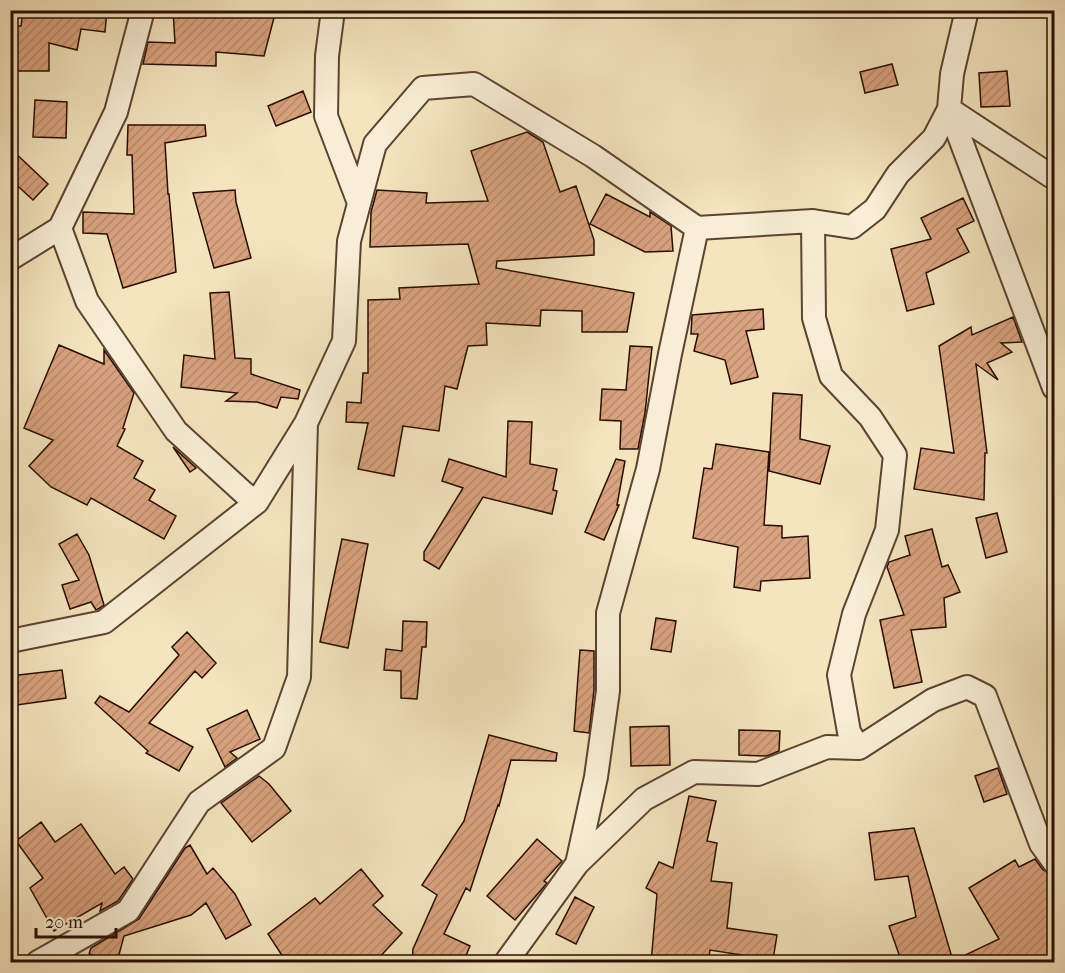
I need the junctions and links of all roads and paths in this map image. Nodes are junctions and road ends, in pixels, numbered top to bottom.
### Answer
1 (143, 10) edge
2 (333, 10) edge
3 (967, 10) edge
4 (949, 109) junction
5 (1054, 178) edge
6 (359, 203) junction
7 (813, 221) junction
8 (60, 228) junction
9 (697, 228) junction
10 (10, 260) edge
11 (1054, 388) edge
12 (306, 423) junction
13 (257, 502) junction
14 (10, 641) edge
15 (859, 748) junction
16 (1054, 862) edge
17 (578, 864) junction
18 (38, 963) edge
19 (506, 963) edge

1 - 8 street
2 - 6 street
3 - 4 street
4 - 5 street
4 - 7 street
4 - 11 street
6 - 9 street
6 - 12 street
7 - 9 street
7 - 15 street
8 - 10 street
8 - 13 street
9 - 17 street
12 - 13 street
12 - 18 street
13 - 14 street
15 - 16 street
15 - 17 street
17 - 19 street

